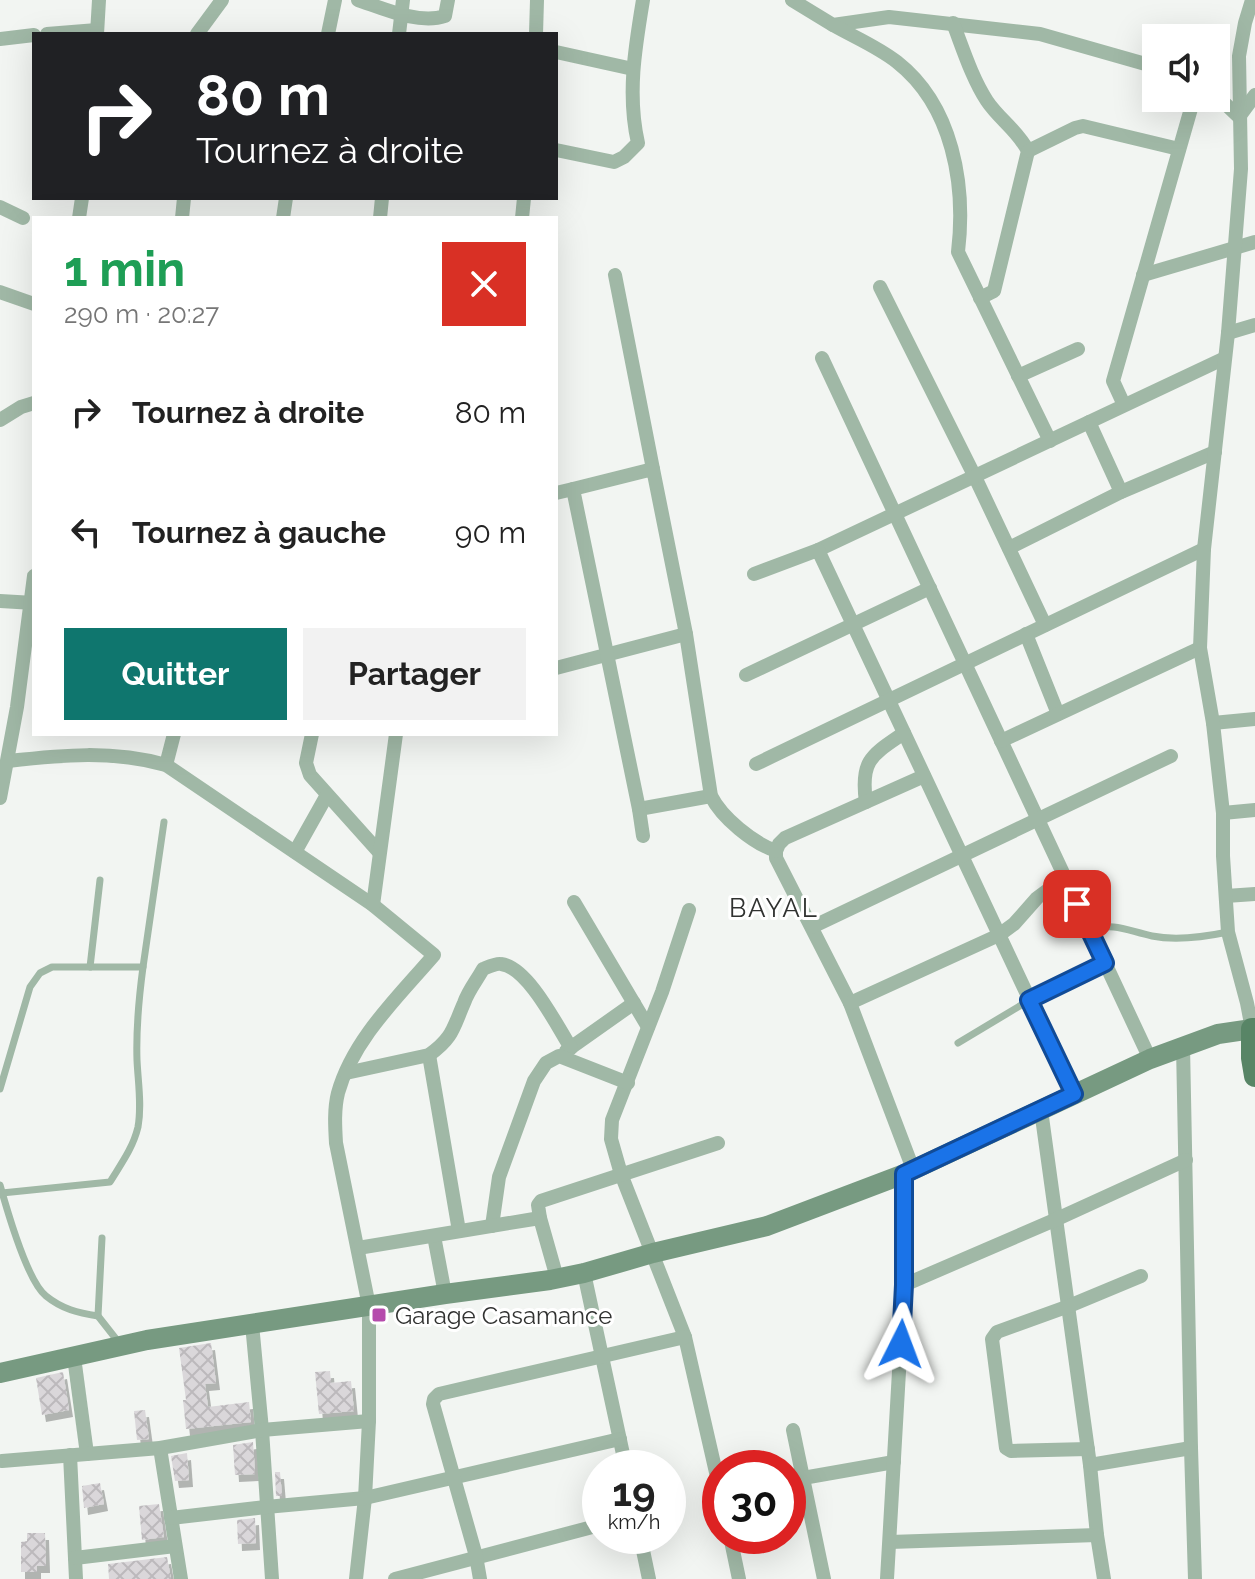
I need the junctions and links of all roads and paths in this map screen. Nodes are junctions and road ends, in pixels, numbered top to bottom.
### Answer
1 (99, 0) edge
2 (222, 0) edge
3 (335, 0) edge
4 (358, 0) edge
5 (448, 0) edge
6 (537, 0) edge
7 (643, 0) edge
8 (792, 0) edge
9 (1252, 0) edge
10 (402, 7) edge
11 (953, 23) junction
12 (833, 25) junction
13 (97, 32) edge
14 (205, 32) edge
15 (328, 32) edge
16 (399, 32) edge
17 (536, 32) edge
18 (32, 35) edge
19 (0, 39) edge
20 (558, 52) edge
21 (1142, 63) edge
22 (633, 69) junction
23 (1255, 95) edge
24 (1230, 108) edge
25 (1190, 112) edge
26 (1239, 117) junction
27 (1179, 149) junction
28 (558, 150) edge
29 (1028, 151) junction
30 (0, 207) edge
31 (23, 218) dead end
32 (1255, 242) edge
33 (1235, 247) junction
34 (615, 275) dead end
35 (1143, 275) junction
36 (880, 287) dead end
37 (0, 292) edge
38 (980, 298) junction
39 (32, 303) edge
40 (1255, 325) edge
41 (1228, 333) junction
42 (1078, 349) dead end
43 (822, 358) dead end
44 (1225, 358) junction
45 (1018, 376) junction
46 (32, 404) edge
47 (1124, 405) junction
48 (0, 420) edge
49 (1089, 422) junction
50 (1050, 441) junction
51 (1215, 452) junction
52 (653, 469) junction
53 (975, 477) junction
54 (573, 489) junction
55 (1121, 492) junction
56 (558, 493) edge
57 (895, 514) junction
58 (1009, 548) junction
59 (1204, 549) junction
60 (818, 550) junction
61 (754, 574) dead end
62 (930, 588) junction
63 (0, 601) edge
64 (32, 603) edge
65 (853, 624) junction
66 (1045, 625) junction
67 (686, 634) junction
68 (1026, 634) junction
69 (1200, 648) junction
70 (608, 654) junction
71 (29, 658) edge
72 (965, 663) junction
73 (558, 667) edge
74 (746, 675) dead end
75 (889, 700) junction
76 (0, 706) edge
77 (17, 707) junction
78 (1058, 714) junction
79 (1255, 719) edge
80 (1213, 723) junction
81 (904, 733) junction
82 (173, 736) edge
83 (312, 736) edge
84 (396, 736) edge
85 (1001, 741) junction
86 (1171, 756) dead end
87 (8, 761) junction
88 (756, 764) dead end
89 (166, 765) junction
90 (924, 776) junction
91 (327, 795) junction
92 (711, 796) junction
93 (0, 797) edge
94 (866, 802) junction
95 (639, 809) junction
96 (1255, 810) edge
97 (1223, 813) junction
98 (1038, 820) junction
99 (164, 822) dead end
100 (643, 836) dead end
101 (776, 851) junction
102 (295, 852) junction
103 (379, 852) junction
104 (962, 856) junction
105 (1064, 878) junction
106 (100, 880) dead end
107 (1255, 894) edge
108 (1226, 896) junction
109 (574, 902) dead end
110 (373, 905) junction
111 (689, 910) dead end
112 (812, 927) junction
113 (1090, 930) junction
114 (1228, 932) junction
115 (999, 935) junction
116 (1105, 963) junction
117 (90, 967) junction
118 (143, 967) junction
119 (1029, 1000) junction
120 (634, 1003) junction
121 (850, 1003) junction
122 (648, 1027) junction
123 (1254, 1029) edge
124 (958, 1043) dead end
125 (1183, 1046) junction
126 (565, 1052) junction
127 (429, 1055) junction
128 (1150, 1059) junction
129 (346, 1073) junction
130 (1255, 1076) edge
131 (628, 1083) junction
132 (0, 1089) edge
133 (1074, 1094) junction
134 (1041, 1110) junction
135 (718, 1143) dead end
136 (1186, 1160) junction
137 (908, 1171) junction
138 (621, 1174) junction
139 (1, 1189) edge
140 (540, 1218) junction
141 (1057, 1219) junction
142 (492, 1226) junction
143 (459, 1231) junction
144 (434, 1236) junction
145 (102, 1238) dead end
146 (358, 1248) junction
147 (653, 1253) junction
148 (584, 1273) junction
149 (1141, 1276) dead end
150 (557, 1278) junction
151 (904, 1285) junction
152 (445, 1294) junction
153 (369, 1306) junction
154 (1069, 1306) junction
155 (98, 1316) junction
156 (252, 1324) junction
157 (685, 1337) junction
158 (121, 1346) junction
159 (74, 1357) junction
160 (602, 1358) junction
161 (0, 1373) edge
162 (369, 1421) junction
163 (262, 1430) junction
164 (793, 1430) dead end
165 (620, 1439) junction
166 (160, 1448) junction
167 (1191, 1448) junction
168 (622, 1450) edge
169 (711, 1450) edge
170 (797, 1450) edge
171 (87, 1454) junction
172 (70, 1455) junction
173 (1089, 1457) junction
174 (2, 1461) edge
175 (894, 1462) junction
176 (453, 1476) junction
177 (806, 1477) edge
178 (806, 1492) edge
179 (365, 1498) junction
180 (266, 1507) junction
181 (171, 1518) junction
182 (582, 1530) edge
183 (1097, 1535) junction
184 (890, 1542) junction
185 (175, 1546) junction
186 (644, 1554) edge
187 (734, 1554) edge
188 (476, 1556) junction
189 (75, 1558) junction
190 (76, 1579) edge
191 (181, 1579) edge
192 (272, 1579) edge
193 (356, 1579) edge
194 (395, 1579) edge
195 (480, 1579) edge
196 (649, 1579) edge
197 (739, 1579) edge
198 (824, 1579) edge
199 (887, 1579) edge
200 (1104, 1579) edge
201 (1195, 1579) edge

1 - 13 street
2 - 14 street
3 - 15 street
4 - 10 street
5 - 10 street
6 - 17 street
7 - 22 street
8 - 12 street
9 - 26 street
10 - 16 street
11 - 12 street
11 - 21 street
11 - 29 street
12 - 38 street
18 - 19 street
20 - 22 street
22 - 28 street
23 - 26 street
24 - 26 street
25 - 27 street
26 - 33 street
27 - 29 street
27 - 35 street
29 - 38 street
30 - 31 street
32 - 33 street
33 - 35 street
33 - 41 street
34 - 52 street
35 - 47 street
36 - 53 street
37 - 39 street
38 - 45 street
40 - 41 street
41 - 44 street
42 - 45 street
43 - 57 street
44 - 47 street
44 - 51 street
45 - 50 street
46 - 48 street
47 - 49 street
49 - 50 street
49 - 55 street
50 - 53 street
51 - 55 street
51 - 59 street
52 - 54 street
52 - 67 street
53 - 57 street
53 - 58 street
54 - 56 street
54 - 70 street
55 - 58 street
57 - 60 street
57 - 62 street
58 - 66 street
59 - 66 street
59 - 69 street
60 - 61 street
60 - 65 street
62 - 65 street
62 - 72 street
63 - 64 street
64 - 71 street
65 - 74 street
65 - 75 street
66 - 68 street
67 - 70 street
67 - 92 street
68 - 72 street
68 - 78 street
69 - 78 street
69 - 80 street
70 - 73 street
70 - 95 street
71 - 77 street
72 - 75 street
72 - 85 street
75 - 81 street
75 - 88 street
76 - 77 street
77 - 87 street
78 - 85 street
79 - 80 street
80 - 97 street
81 - 90 street
81 - 94 street
82 - 89 street
83 - 91 street
84 - 103 street
85 - 98 street
86 - 98 street
87 - 89 street
87 - 93 street
89 - 102 street
90 - 94 street
90 - 104 street
91 - 102 street
91 - 103 street
92 - 95 street
92 - 101 street
94 - 101 street
95 - 100 street
96 - 97 street
97 - 108 street
98 - 104 street
98 - 105 street
99 - 118 lane
101 - 112 street
102 - 110 street
103 - 110 street
104 - 112 street
104 - 115 street
105 - 113 street
105 - 115 street
106 - 117 lane
107 - 108 street
108 - 114 street
109 - 120 street
110 - 129 street
111 - 122 street
112 - 121 street
113 - 114 lane
113 - 116 street
114 - 123 street
115 - 119 street
115 - 121 street
116 - 119 street
116 - 128 street
117 - 118 lane
117 - 132 lane
118 - 139 lane
119 - 124 lane
119 - 133 street
120 - 122 street
120 - 126 street
121 - 137 street
122 - 131 street
123 - 125 street
123 - 130 main road
125 - 128 street
125 - 136 street
126 - 127 street
126 - 131 street
126 - 142 street
127 - 129 street
127 - 143 street
128 - 133 street
129 - 146 street
131 - 138 street
133 - 134 street
134 - 137 street
134 - 141 street
135 - 138 street
136 - 141 street
136 - 167 street
137 - 147 street
137 - 151 street
138 - 140 street
138 - 147 street
139 - 155 lane
140 - 142 street
140 - 150 street
141 - 151 street
141 - 154 street
142 - 143 street
143 - 144 street
144 - 146 street
144 - 152 street
145 - 155 lane
146 - 153 street
147 - 148 street
147 - 157 street
148 - 150 street
148 - 160 street
149 - 154 street
150 - 152 street
151 - 175 street
152 - 153 street
153 - 156 street
153 - 162 street
154 - 173 street
154 - 173 street
155 - 158 lane
156 - 158 street
156 - 163 street
157 - 160 street
157 - 169 street
158 - 159 street
159 - 161 street
159 - 171 street
160 - 165 street
160 - 176 street
162 - 163 street
162 - 179 street
163 - 166 street
163 - 180 street
164 - 170 street
165 - 168 street
165 - 176 street
166 - 171 street
166 - 181 street
167 - 173 street
167 - 201 street
171 - 172 street
172 - 174 street
172 - 189 street
173 - 183 street
175 - 177 street
175 - 184 street
176 - 179 street
176 - 188 street
178 - 198 street
179 - 180 street
179 - 193 street
180 - 181 street
180 - 192 street
181 - 185 street
182 - 188 street
183 - 184 street
183 - 200 street
184 - 199 street
185 - 189 street
185 - 191 street
186 - 196 street
187 - 197 street
188 - 194 street
188 - 195 street
189 - 190 street

